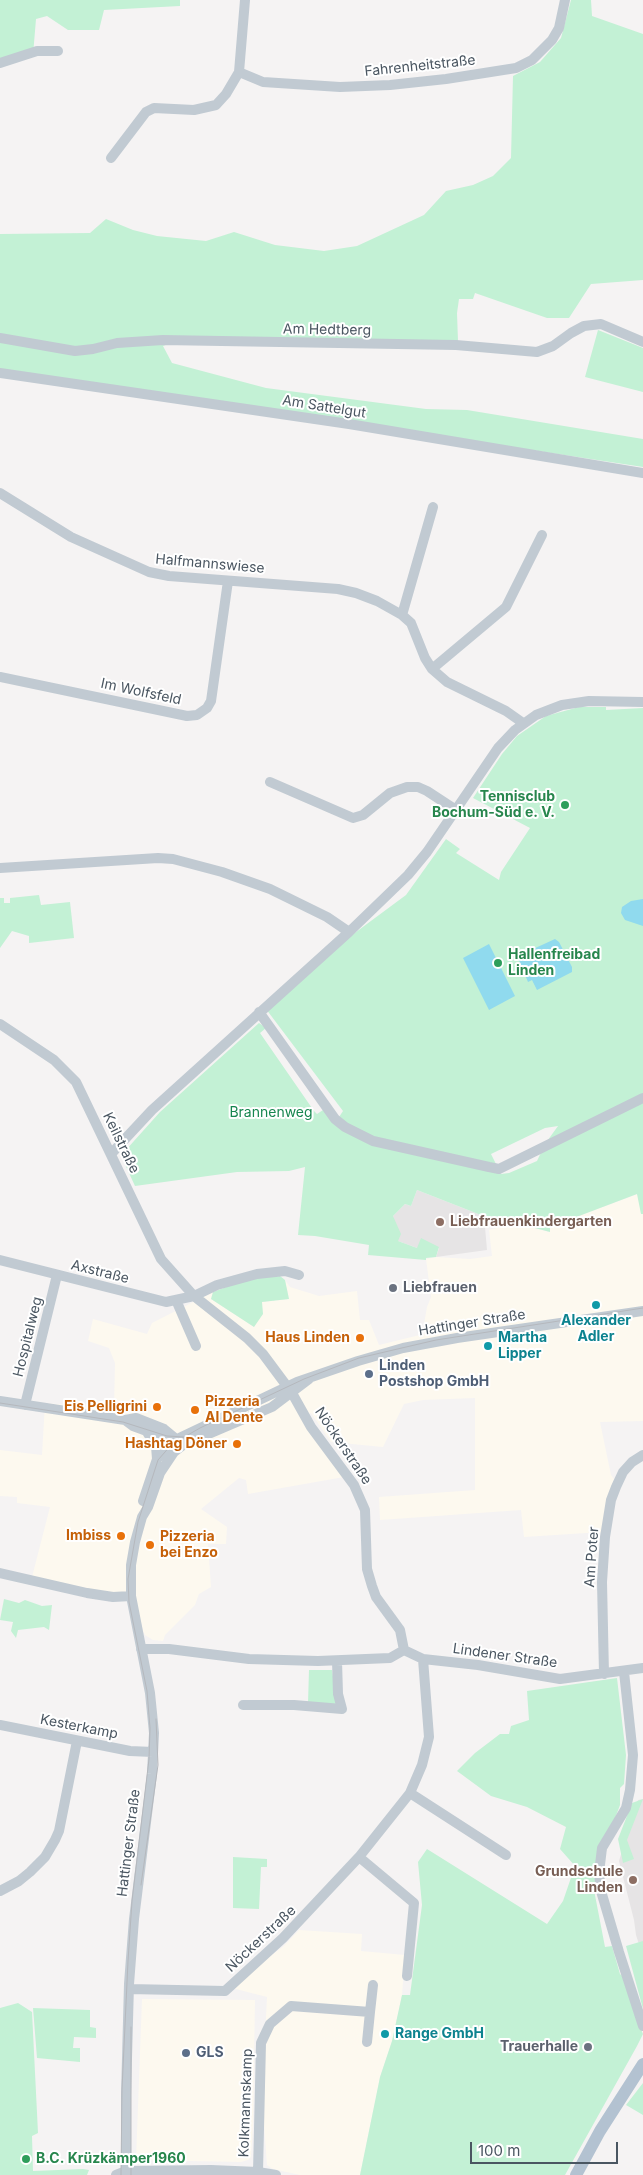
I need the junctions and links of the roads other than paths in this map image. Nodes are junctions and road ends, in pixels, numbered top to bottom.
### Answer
1 (245, 0) edge
2 (564, 0) edge
3 (58, 51) dead end
4 (0, 63) edge
5 (239, 72) junction
6 (111, 158) dead end
7 (0, 338) edge
8 (643, 342) edge
9 (0, 373) edge
10 (643, 473) edge
11 (0, 494) edge
12 (433, 507) dead end
13 (542, 535) dead end
14 (228, 581) junction
15 (402, 615) junction
16 (432, 669) junction
17 (0, 677) edge
18 (643, 702) edge
19 (523, 723) junction
20 (270, 782) dead end
21 (456, 810) junction
22 (0, 868) edge
23 (350, 932) junction
24 (259, 1012) junction
25 (0, 1024) edge
26 (643, 1098) edge
27 (111, 1154) junction
28 (0, 1260) edge
29 (57, 1275) junction
30 (299, 1275) dead end
31 (194, 1296) junction
32 (176, 1300) junction
33 (643, 1310) edge
34 (196, 1346) dead end
35 (290, 1390) junction
36 (0, 1401) edge
37 (25, 1405) junction
38 (125, 1420) junction
39 (145, 1429) junction
40 (178, 1442) junction
41 (643, 1455) edge
42 (157, 1459) junction
43 (142, 1517) junction
44 (0, 1573) edge
45 (131, 1596) junction
46 (141, 1649) junction
47 (404, 1650) junction
48 (423, 1659) junction
49 (337, 1660) junction
50 (643, 1668) edge
51 (624, 1672) junction
52 (604, 1674) junction
53 (243, 1705) dead end
54 (0, 1725) edge
55 (77, 1741) junction
56 (153, 1752) junction
57 (410, 1793) junction
58 (506, 1855) dead end
59 (359, 1857) junction
60 (3, 1890) edge
61 (0, 1899) edge
62 (407, 1976) dead end
63 (373, 1985) dead end
64 (129, 1989) junction
65 (370, 2012) junction
66 (643, 2026) edge
67 (367, 2042) dead end
68 (642, 2065) edge
69 (258, 2172) junction
70 (126, 2173) edge
71 (116, 2175) edge
72 (276, 2175) edge
73 (576, 2175) edge

1 - 5 street
2 - 5 street, Fahrenheitstraße
3 - 4 street
5 - 6 street
7 - 8 street, Am Hedtberg
9 - 10 street, Am Sattelgut
11 - 14 street, Halfmannswiese
12 - 15 street
13 - 16 street
14 - 15 street, Halfmannswiese
14 - 17 street, Im Wolfsfeld
15 - 16 street, Halfmannswiese
16 - 19 street, Halfmannswiese
18 - 19 street
19 - 21 street
20 - 21 street
21 - 23 street
22 - 23 street
23 - 24 street
24 - 26 street
24 - 27 street
25 - 27 street, Keilstraße
27 - 31 street, Keilstraße
28 - 29 street, Axstraße
29 - 32 street, Axstraße
29 - 37 street, Hospitalweg
30 - 31 street
31 - 32 street, Axstraße
31 - 35 street, Keilstraße
32 - 34 street
33 - 35 street, Hattinger Straße
35 - 40 street, Hattinger Straße
35 - 47 street, Nöckerstraße
36 - 37 street
37 - 38 street
38 - 39 street
38 - 40 street
39 - 40 street
39 - 42 street
40 - 42 street, Hattinger Straße
40 - 43 street, Hattinger Straße
41 - 52 street, Am Poter
42 - 43 street, Hattinger Straße
43 - 45 street, Hattinger Straße
44 - 45 street
45 - 46 street, Hattinger Straße
46 - 49 street
46 - 56 street, Hattinger Straße
47 - 48 street
47 - 49 street
48 - 52 street, Lindener Straße
48 - 57 street, Nöckerstraße
49 - 53 street
50 - 51 street, Lindener Straße
51 - 52 street, Lindener Straße
51 - 66 street
54 - 55 street, Kesterkamp
55 - 56 street, Kesterkamp
55 - 60 street
56 - 64 street, Hattinger Straße
57 - 58 street
57 - 59 street, Nöckerstraße
59 - 62 street
59 - 64 street, Nöckerstraße
60 - 61 street
63 - 65 street
64 - 70 street, Hattinger Straße
65 - 67 street
65 - 69 street, Kolkmannskamp
68 - 73 main road
69 - 70 street, Kolkmannskamp
69 - 72 street, Kolkmannskamp
70 - 71 street

